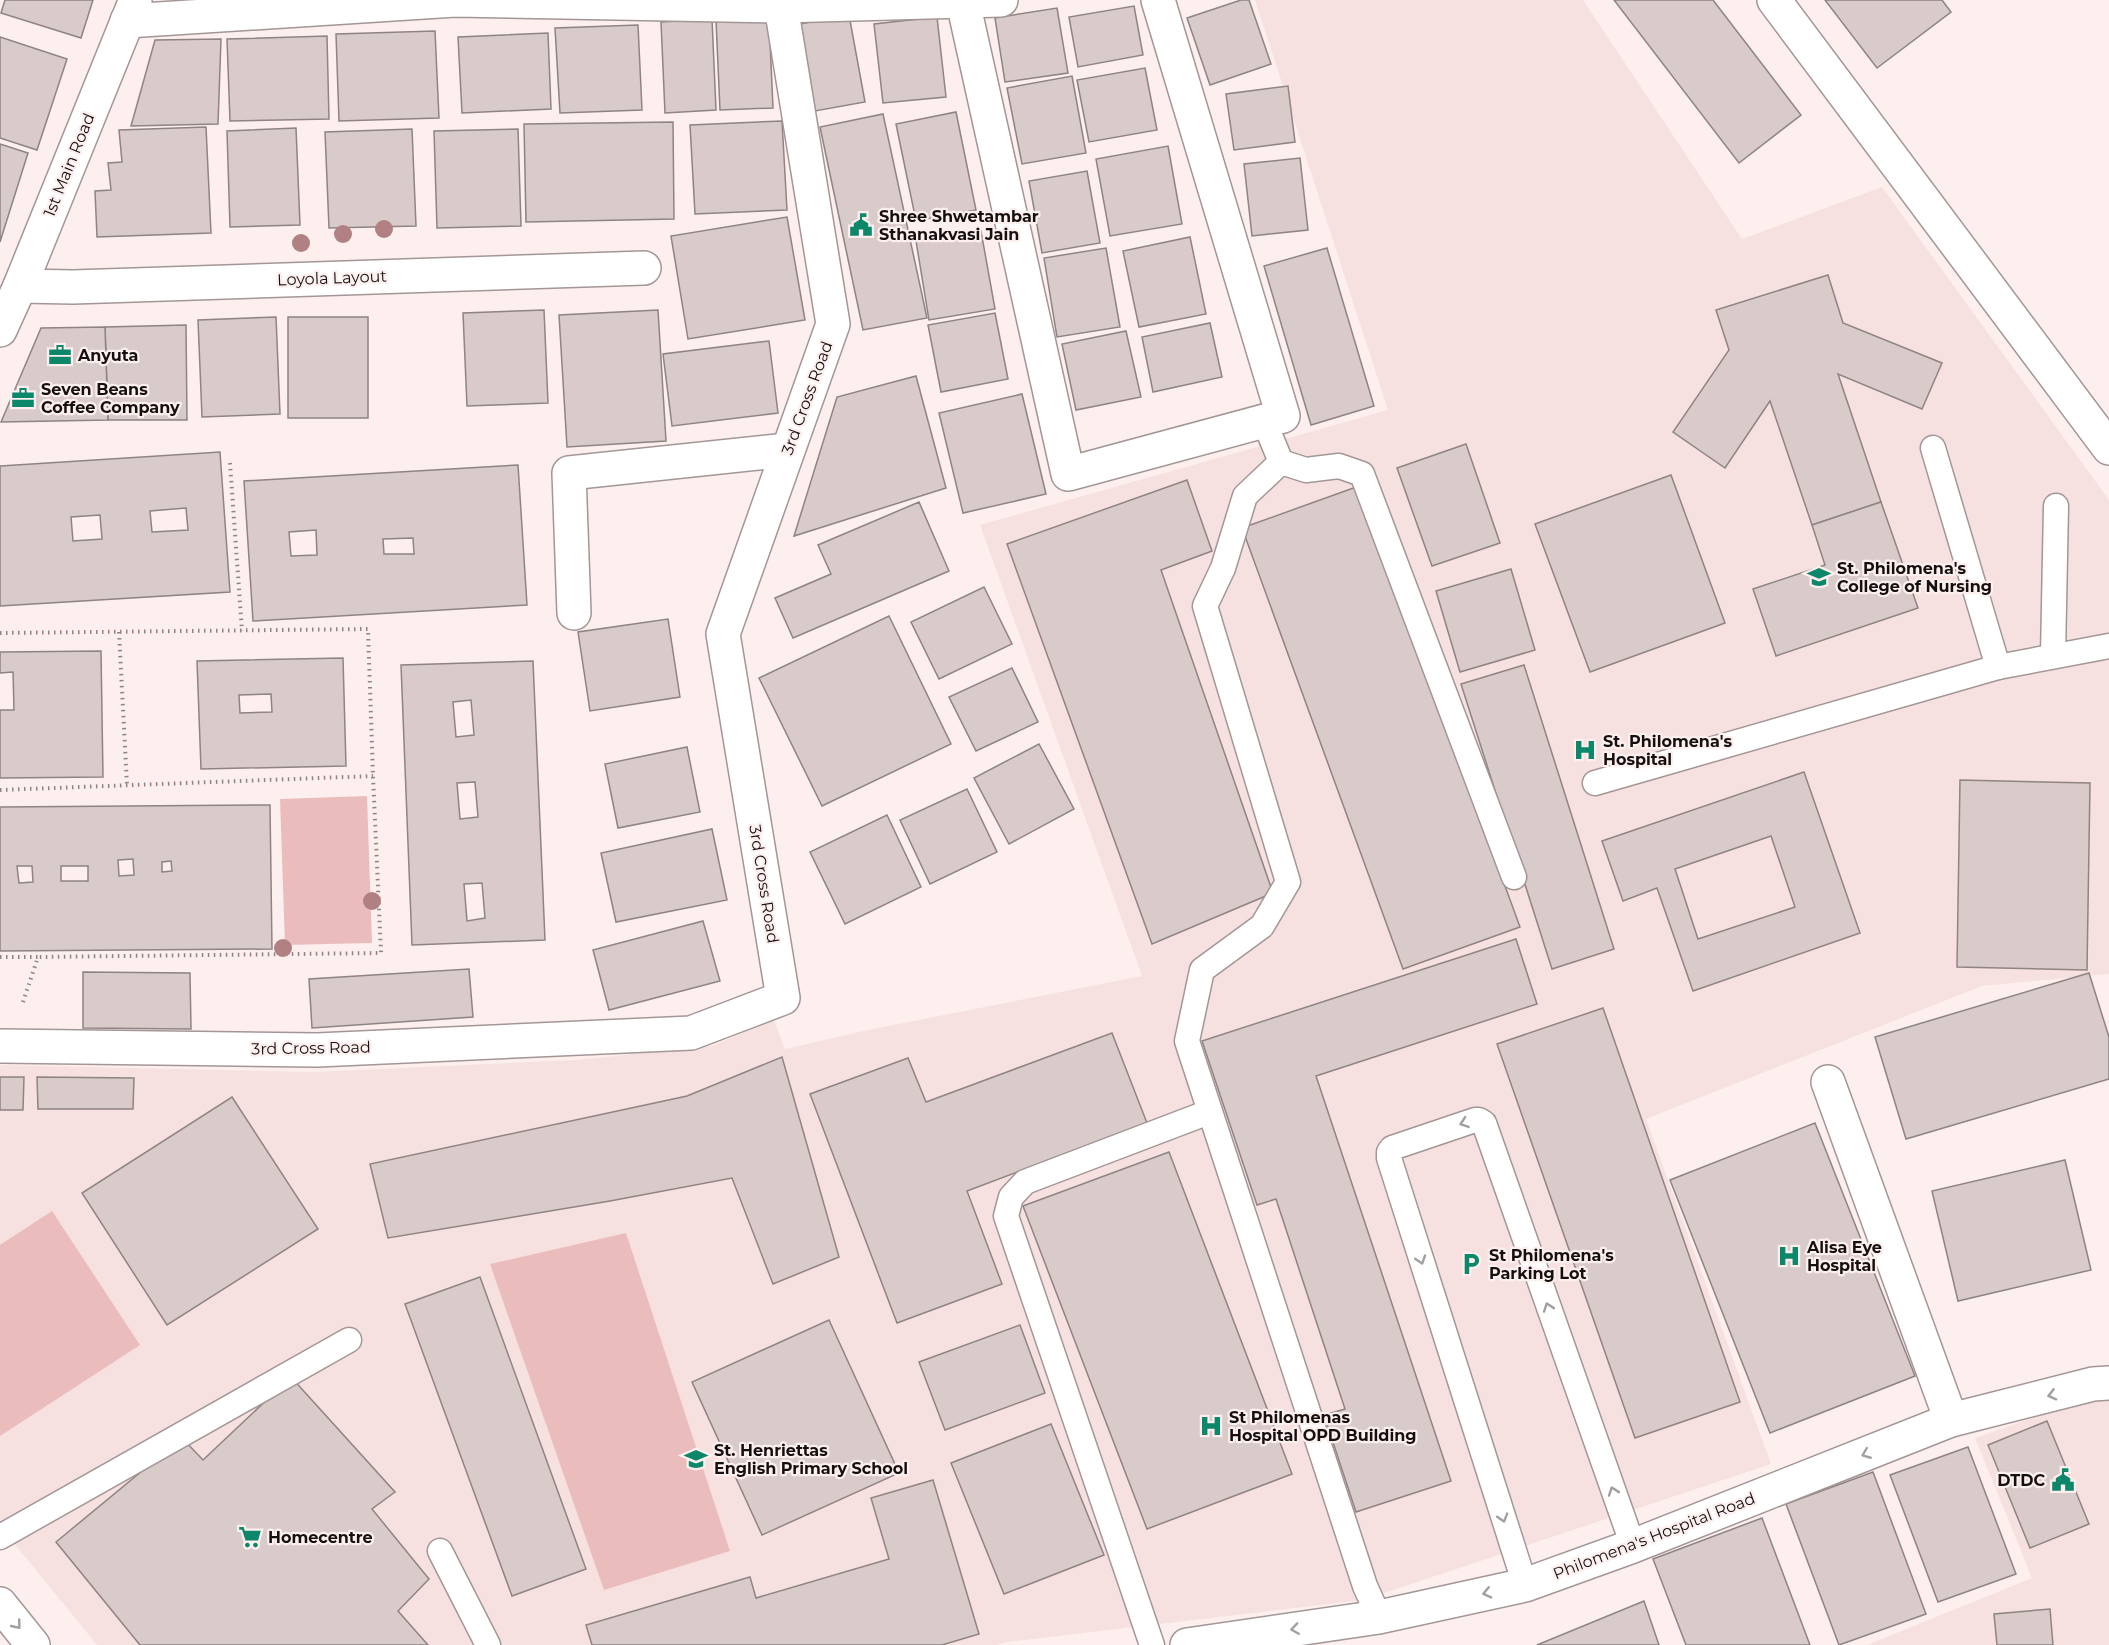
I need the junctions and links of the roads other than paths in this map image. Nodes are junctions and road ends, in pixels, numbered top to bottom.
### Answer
1 (455, 0) edge
2 (1001, 0) edge
3 (1158, 0) edge
4 (1774, 0) edge
5 (963, 2) junction
6 (782, 6) junction
7 (132, 11) edge
8 (644, 268) dead end
9 (20, 286) junction
10 (0, 330) edge
11 (1264, 421) junction
12 (1933, 448) dead end
13 (2109, 448) edge
14 (787, 450) junction
15 (1281, 462) junction
16 (2056, 506) dead end
17 (574, 613) dead end
18 (2109, 646) edge
19 (2053, 656) junction
20 (1998, 667) junction
21 (1595, 783) dead end
22 (1514, 877) dead end
23 (4, 1046) edge
24 (1828, 1082) dead end
25 (1209, 1112) junction
26 (350, 1340) dead end
27 (2109, 1383) edge
28 (1952, 1420) junction
29 (0, 1537) edge
30 (1633, 1546) junction
31 (440, 1551) dead end
32 (1525, 1585) junction
33 (0, 1604) edge
34 (1379, 1617) junction
35 (33, 1645) edge
36 (488, 1645) edge
37 (1152, 1645) edge
38 (1187, 1645) edge

1 - 6 street
1 - 7 street
2 - 5 street
3 - 11 street
4 - 13 street
5 - 6 street
5 - 11 street
6 - 14 street, 3rd Cross Road
7 - 9 street, 1st Main Road
8 - 9 street, Loyola Layout
9 - 10 street, 1st Main Road
11 - 15 lane
12 - 20 lane
14 - 17 street
14 - 23 street, 3rd Cross Road
15 - 22 lane
15 - 25 lane
16 - 19 lane
18 - 19 lane
19 - 20 lane
20 - 21 lane
24 - 28 street
25 - 34 lane
25 - 37 lane
26 - 29 lane
27 -> 28 street, Philomena's Hospital Road
28 -> 30 street, Philomena's Hospital Road
30 - 32 street, Philomena's Hospital Road
30 -> 32 lane
31 - 36 lane
32 -> 34 street, Philomena's Hospital Road
33 -> 35 street
34 -> 38 street, Philomena's Hospital Road

